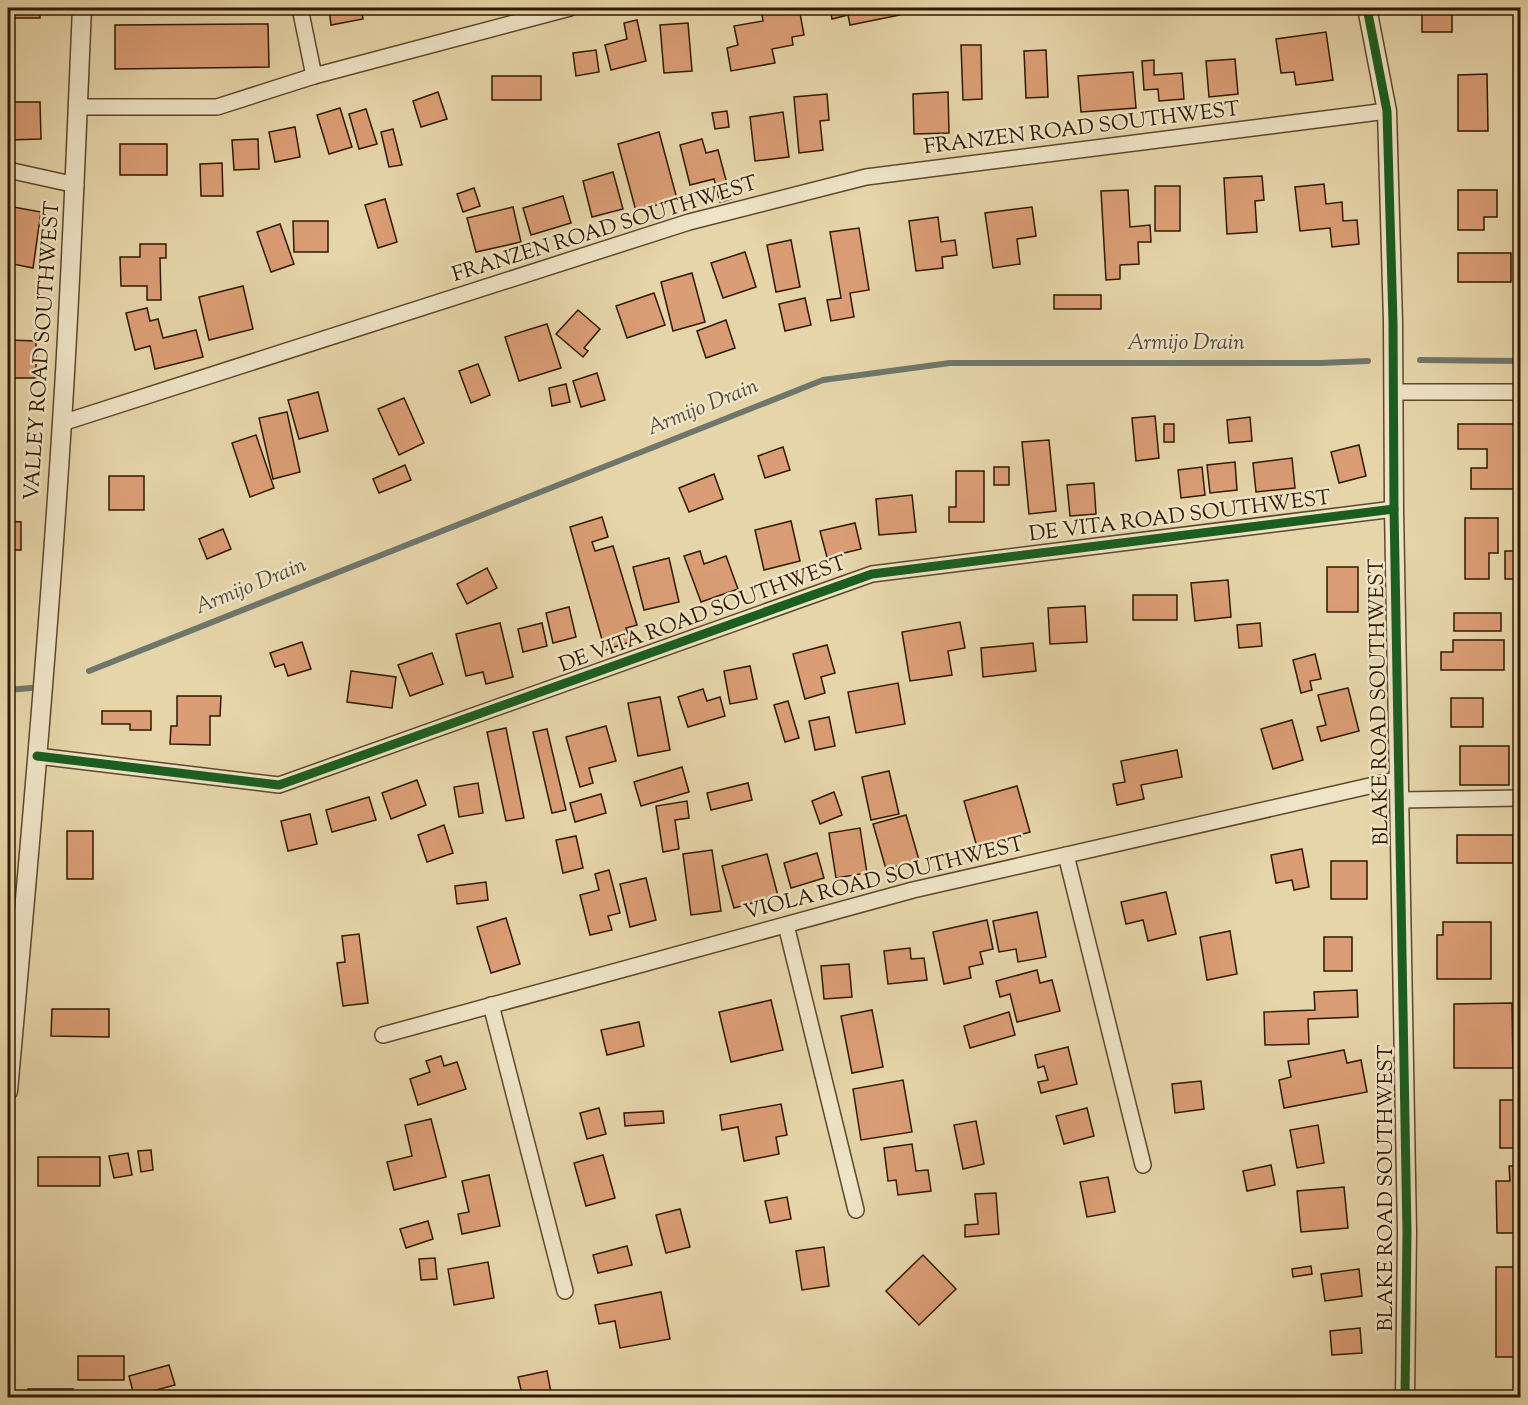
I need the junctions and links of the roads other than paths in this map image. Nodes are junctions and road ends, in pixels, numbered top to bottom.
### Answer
1 (82, 8) edge
2 (300, 8) edge
3 (570, 8) edge
4 (1367, 8) edge
5 (314, 75) junction
6 (78, 107) junction
7 (1387, 111) junction
8 (8, 170) edge
9 (76, 185) junction
10 (1393, 392) junction
11 (1521, 392) edge
12 (62, 423) junction
13 (1394, 509) junction
14 (37, 756) junction
15 (1400, 779) junction
16 (1521, 798) edge
17 (1400, 800) junction
18 (1066, 855) junction
19 (786, 925) junction
20 (491, 1005) junction
21 (383, 1035) dead end
22 (8, 1091) edge
23 (1143, 1165) dead end
24 (856, 1210) dead end
25 (566, 1291) dead end
26 (1405, 1398) edge

1 - 6 street, VALLEY ROAD SOUTHWEST
2 - 5 street
3 - 5 street
4 - 7 street, BLAKE ROAD SOUTHWEST
5 - 6 street
6 - 9 street, VALLEY ROAD SOUTHWEST
7 - 10 street, BLAKE ROAD SOUTHWEST
7 - 12 street, FRANZEN ROAD SOUTHWEST
8 - 9 street
9 - 12 street, VALLEY ROAD SOUTHWEST
10 - 11 street
10 - 13 street, BLAKE ROAD SOUTHWEST
12 - 14 street, VALLEY ROAD SOUTHWEST
13 - 14 street, DE VITA ROAD SOUTHWEST
13 - 15 street, BLAKE ROAD SOUTHWEST
14 - 22 street, VALLEY ROAD SOUTHWEST
15 - 17 street, BLAKE ROAD SOUTHWEST
15 - 18 street, VIOLA ROAD SOUTHWEST
16 - 17 street
17 - 26 street, BLAKE ROAD SOUTHWEST
18 - 19 street, VIOLA ROAD SOUTHWEST
18 - 23 street
19 - 20 street, VIOLA ROAD SOUTHWEST
19 - 24 street
20 - 21 street, VIOLA ROAD SOUTHWEST
20 - 25 street

